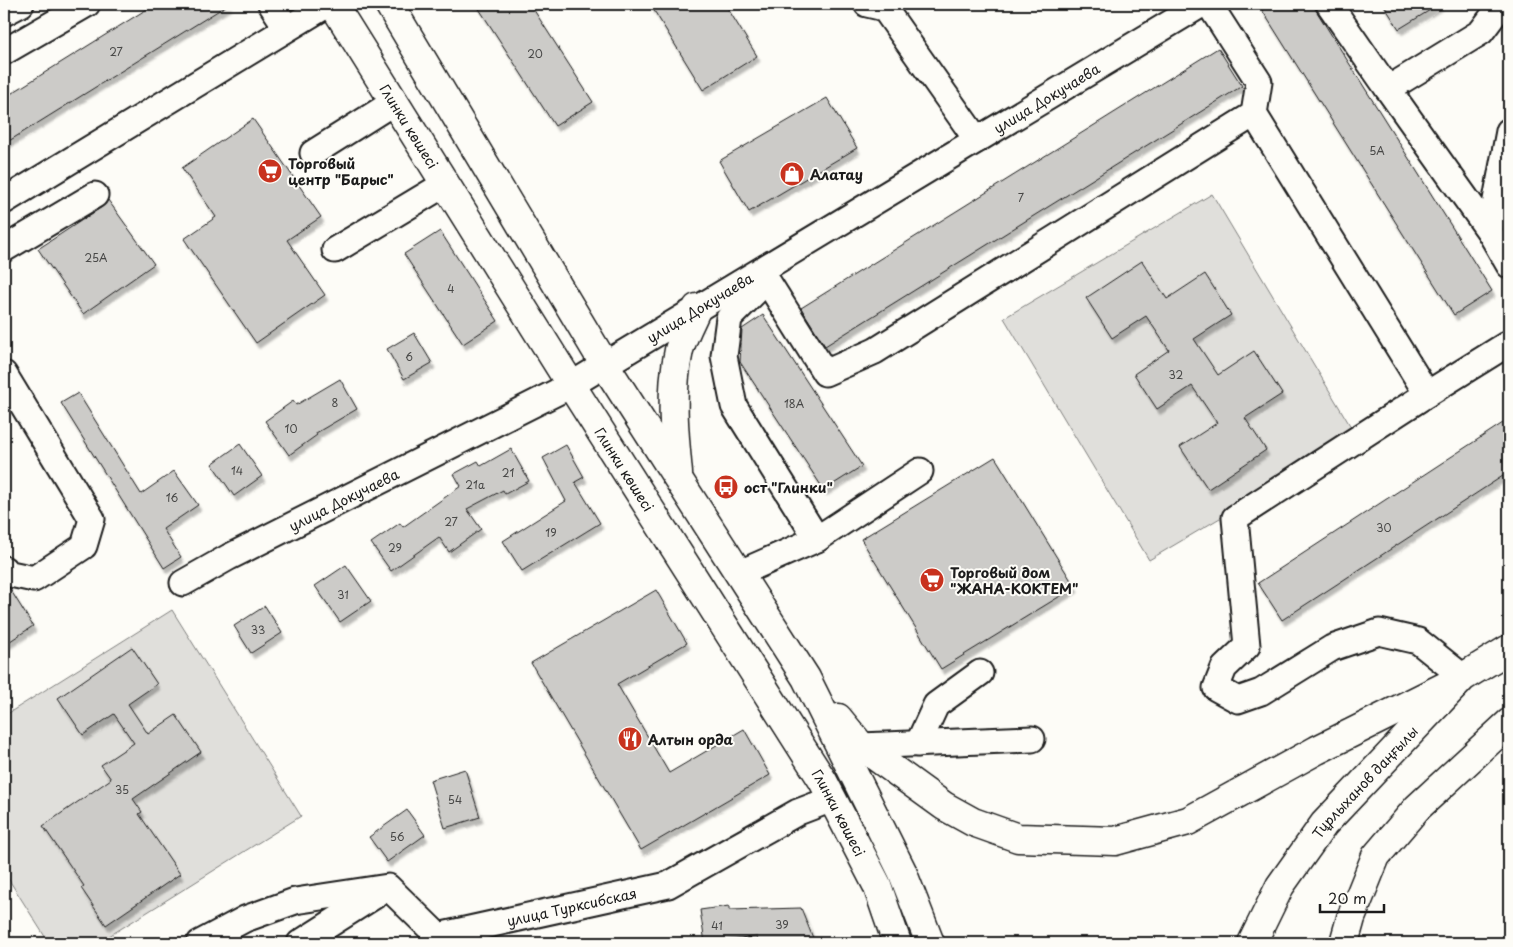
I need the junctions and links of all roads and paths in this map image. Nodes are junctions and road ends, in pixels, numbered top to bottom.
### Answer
1 (21, 4) edge
2 (87, 4) edge
3 (271, 4) edge
4 (328, 4) edge
5 (333, 4) edge
6 (389, 4) edge
7 (1202, 4) edge
8 (1209, 4) edge
9 (1329, 4) edge
10 (1502, 4) edge
11 (878, 5) edge
12 (4, 14) edge
13 (287, 28) junction
14 (4, 52) edge
15 (1388, 89) junction
16 (394, 102) junction
17 (1254, 114) junction
18 (1509, 130) edge
19 (976, 140) junction
20 (313, 153) dead end
21 (445, 184) junction
22 (95, 195) dead end
23 (4, 201) edge
24 (1502, 206) edge
25 (1490, 232) junction
26 (4, 249) edge
27 (335, 250) dead end
28 (1509, 265) edge
29 (764, 275) junction
30 (696, 308) junction
31 (1509, 344) edge
32 (606, 364) junction
33 (4, 374) edge
34 (571, 385) junction
35 (1427, 394) junction
36 (920, 471) dead end
37 (678, 477) junction
38 (817, 538) junction
39 (4, 569) edge
40 (740, 573) junction
41 (183, 583) dead end
42 (1509, 649) edge
43 (980, 673) dead end
44 (1463, 677) junction
45 (806, 678) junction
46 (1509, 724) edge
47 (1032, 739) dead end
48 (918, 744) junction
49 (861, 746) junction
50 (832, 799) junction
51 (388, 888) junction
52 (438, 940) edge
53 (200, 943) edge
54 (300, 943) edge
55 (897, 943) edge
56 (930, 943) edge
57 (1252, 943) edge
58 (1344, 943) edge

1 - 12 street
2 - 14 street
3 - 13 street
4 - 13 street
5 - 16 main road, Глинки көшесі
6 - 32 main road
7 - 19 street, улица Докучаева
8 - 17 street
9 - 15 street
10 - 15 street
11 - 19 street
13 - 23 street
15 - 25 street
16 - 20 street
16 - 21 main road, Глинки көшесі
17 - 29 street
17 - 35 street
18 - 24 street
19 - 29 street, улица Докучаева
21 - 27 street
21 - 34 main road, Глинки көшесі
22 - 26 street
24 - 25 street
25 - 28 street
29 - 30 street, улица Докучаева
29 - 38 street
30 - 32 street, улица Докучаева
30 - 37 main road
31 - 35 street
32 - 34 street, улица Докучаева
32 - 37 main road
33 - 39 street
34 - 41 street, улица Докучаева
34 - 50 main road, Глинки көшесі
35 - 44 street
36 - 38 street
37 - 40 main road
38 - 40 street
40 - 45 main road
42 - 44 main road, Тұрлыханов даңғылы
43 - 48 street
44 - 49 main road
44 - 57 main road, Тұрлыханов даңғылы
45 - 49 main road
45 - 56 main road
46 - 58 main road
47 - 48 street
48 - 49 street
50 - 52 street, улица Турксибская
50 - 55 main road, Глинки көшесі
51 - 52 street, улица Турксибская
51 - 53 street
51 - 54 street

